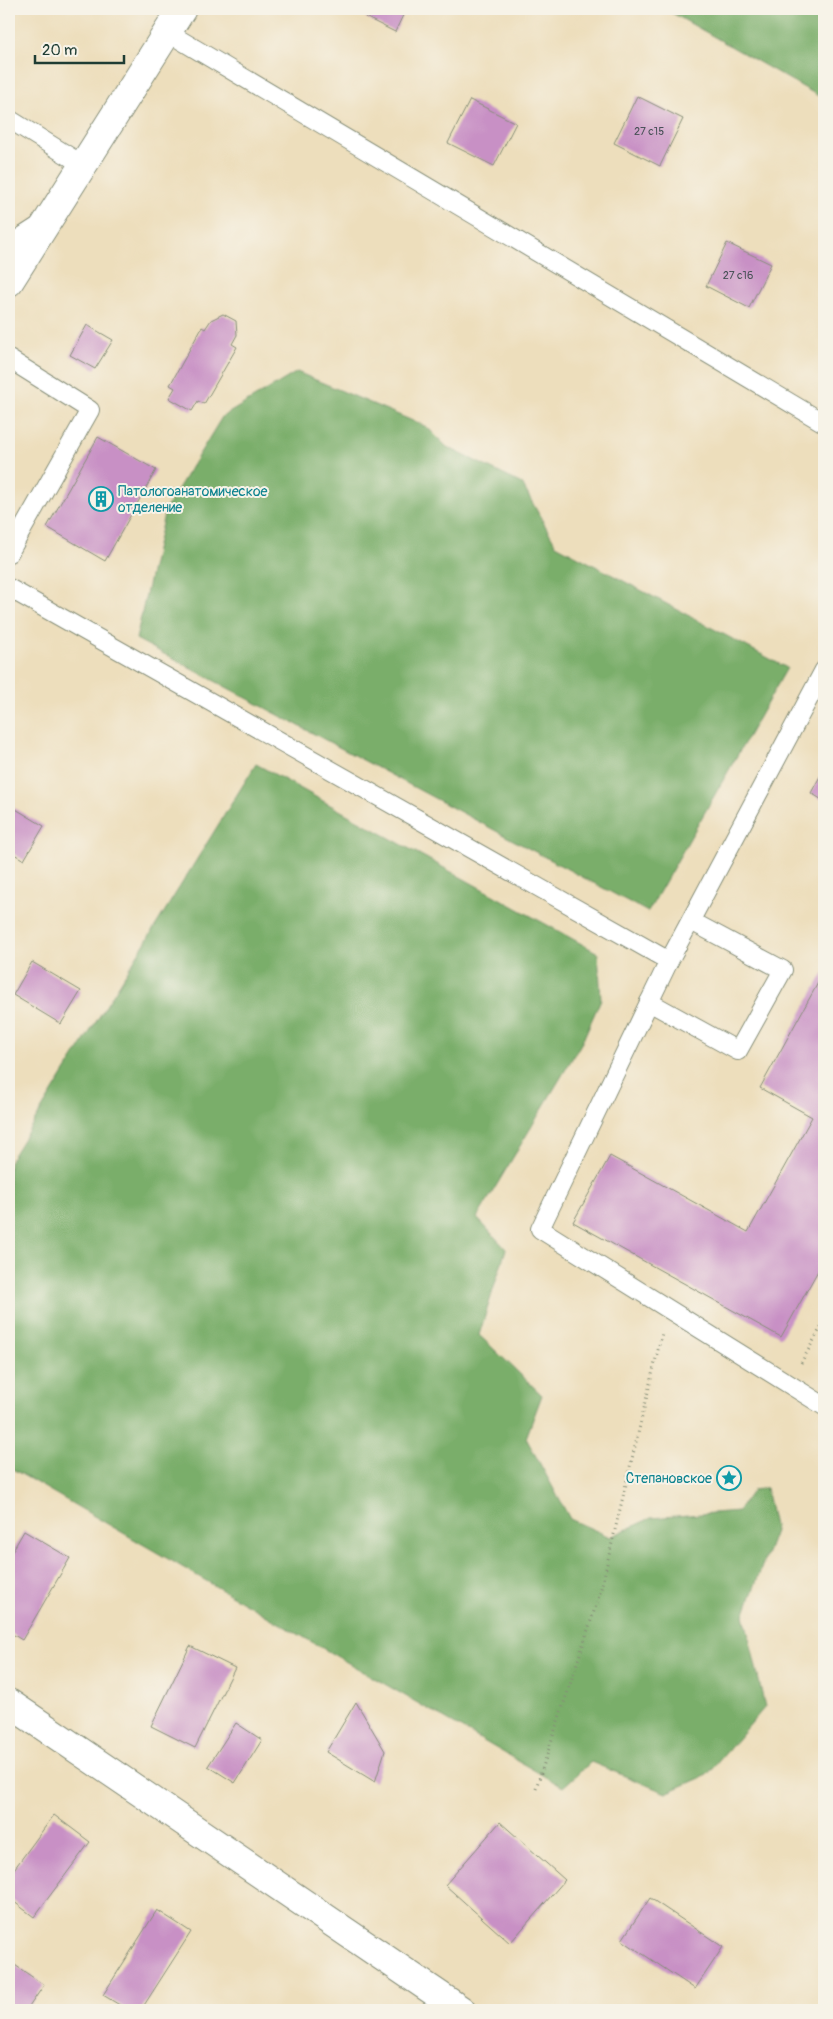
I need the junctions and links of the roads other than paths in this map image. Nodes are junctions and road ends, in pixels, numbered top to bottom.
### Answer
1 (182, 9) edge
2 (167, 32) junction
3 (9, 119) edge
4 (83, 165) junction
5 (47, 221) junction
6 (9, 245) edge
7 (9, 282) edge
8 (9, 359) edge
9 (824, 422) edge
10 (9, 553) edge
11 (9, 588) edge
12 (824, 673) edge
13 (690, 921) junction
14 (669, 961) junction
15 (649, 1002) junction
16 (824, 1406) edge
17 (9, 1703) edge
18 (461, 2010) edge

1 - 2 street
2 - 4 street
2 - 9 lane
3 - 4 lane
4 - 5 street
5 - 6 lane
5 - 7 street
8 - 10 lane
11 - 14 lane
12 - 13 lane
13 - 14 lane
13 - 15 lane
14 - 15 lane
15 - 16 lane
17 - 18 street

